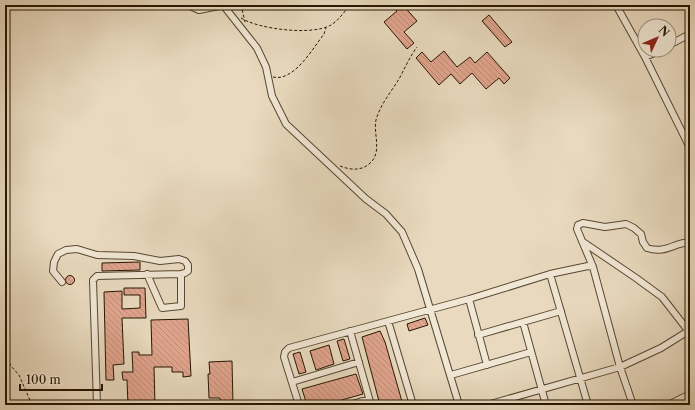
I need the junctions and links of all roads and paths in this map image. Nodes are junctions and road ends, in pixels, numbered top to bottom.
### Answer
1 (188, 5) edge
2 (223, 5) edge
3 (350, 5) edge
4 (618, 7) edge
5 (237, 15) dead end
6 (326, 27) junction
7 (690, 34) edge
8 (677, 41) edge
9 (637, 43) edge
10 (417, 47) dead end
11 (645, 58) edge
12 (266, 67) junction
13 (690, 147) edge
14 (327, 161) junction
15 (582, 241) junction
16 (690, 242) edge
17 (593, 267) junction
18 (146, 274) junction
19 (181, 274) junction
20 (550, 274) junction
21 (62, 282) dead end
22 (469, 299) junction
23 (430, 309) junction
24 (561, 310) junction
25 (388, 321) junction
26 (523, 322) junction
27 (350, 331) junction
28 (690, 331) edge
29 (478, 335) junction
30 (532, 352) junction
31 (5, 354) edge
32 (359, 362) junction
33 (487, 365) junction
34 (620, 367) junction
35 (451, 375) junction
36 (581, 378) junction
37 (292, 382) junction
38 (542, 390) junction
39 (690, 394) edge
40 (370, 402) edge
41 (32, 405) edge
42 (97, 405) edge
43 (299, 405) edge
44 (349, 405) edge
45 (413, 405) edge
46 (459, 405) edge
47 (487, 405) edge
48 (546, 405) edge
49 (588, 405) edge
50 (633, 405) edge
51 (668, 405) edge

1 - 2 street
2 - 12 street
3 - 6 path
4 - 9 street
5 - 6 path
6 - 12 path
7 - 8 street
10 - 14 path
11 - 13 street
12 - 14 street
14 - 23 street
15 - 16 street
15 - 17 street
15 - 28 street
17 - 20 street
17 - 34 street
18 - 19 street
18 - 19 street
18 - 42 street
19 - 21 street
20 - 22 street
20 - 24 street
22 - 23 street
22 - 29 street
23 - 25 street
23 - 35 street
24 - 26 street
24 - 36 street
25 - 27 street
25 - 45 street
26 - 29 street
26 - 30 street
27 - 32 street
27 - 37 street
28 - 34 street
29 - 33 street
30 - 33 street
30 - 38 street
31 - 41 path
32 - 37 street
32 - 40 street
33 - 35 street
34 - 36 street
34 - 50 street
35 - 46 street
36 - 38 street
36 - 49 street
37 - 43 street
38 - 47 street
38 - 48 street
39 - 51 street
40 - 44 street

